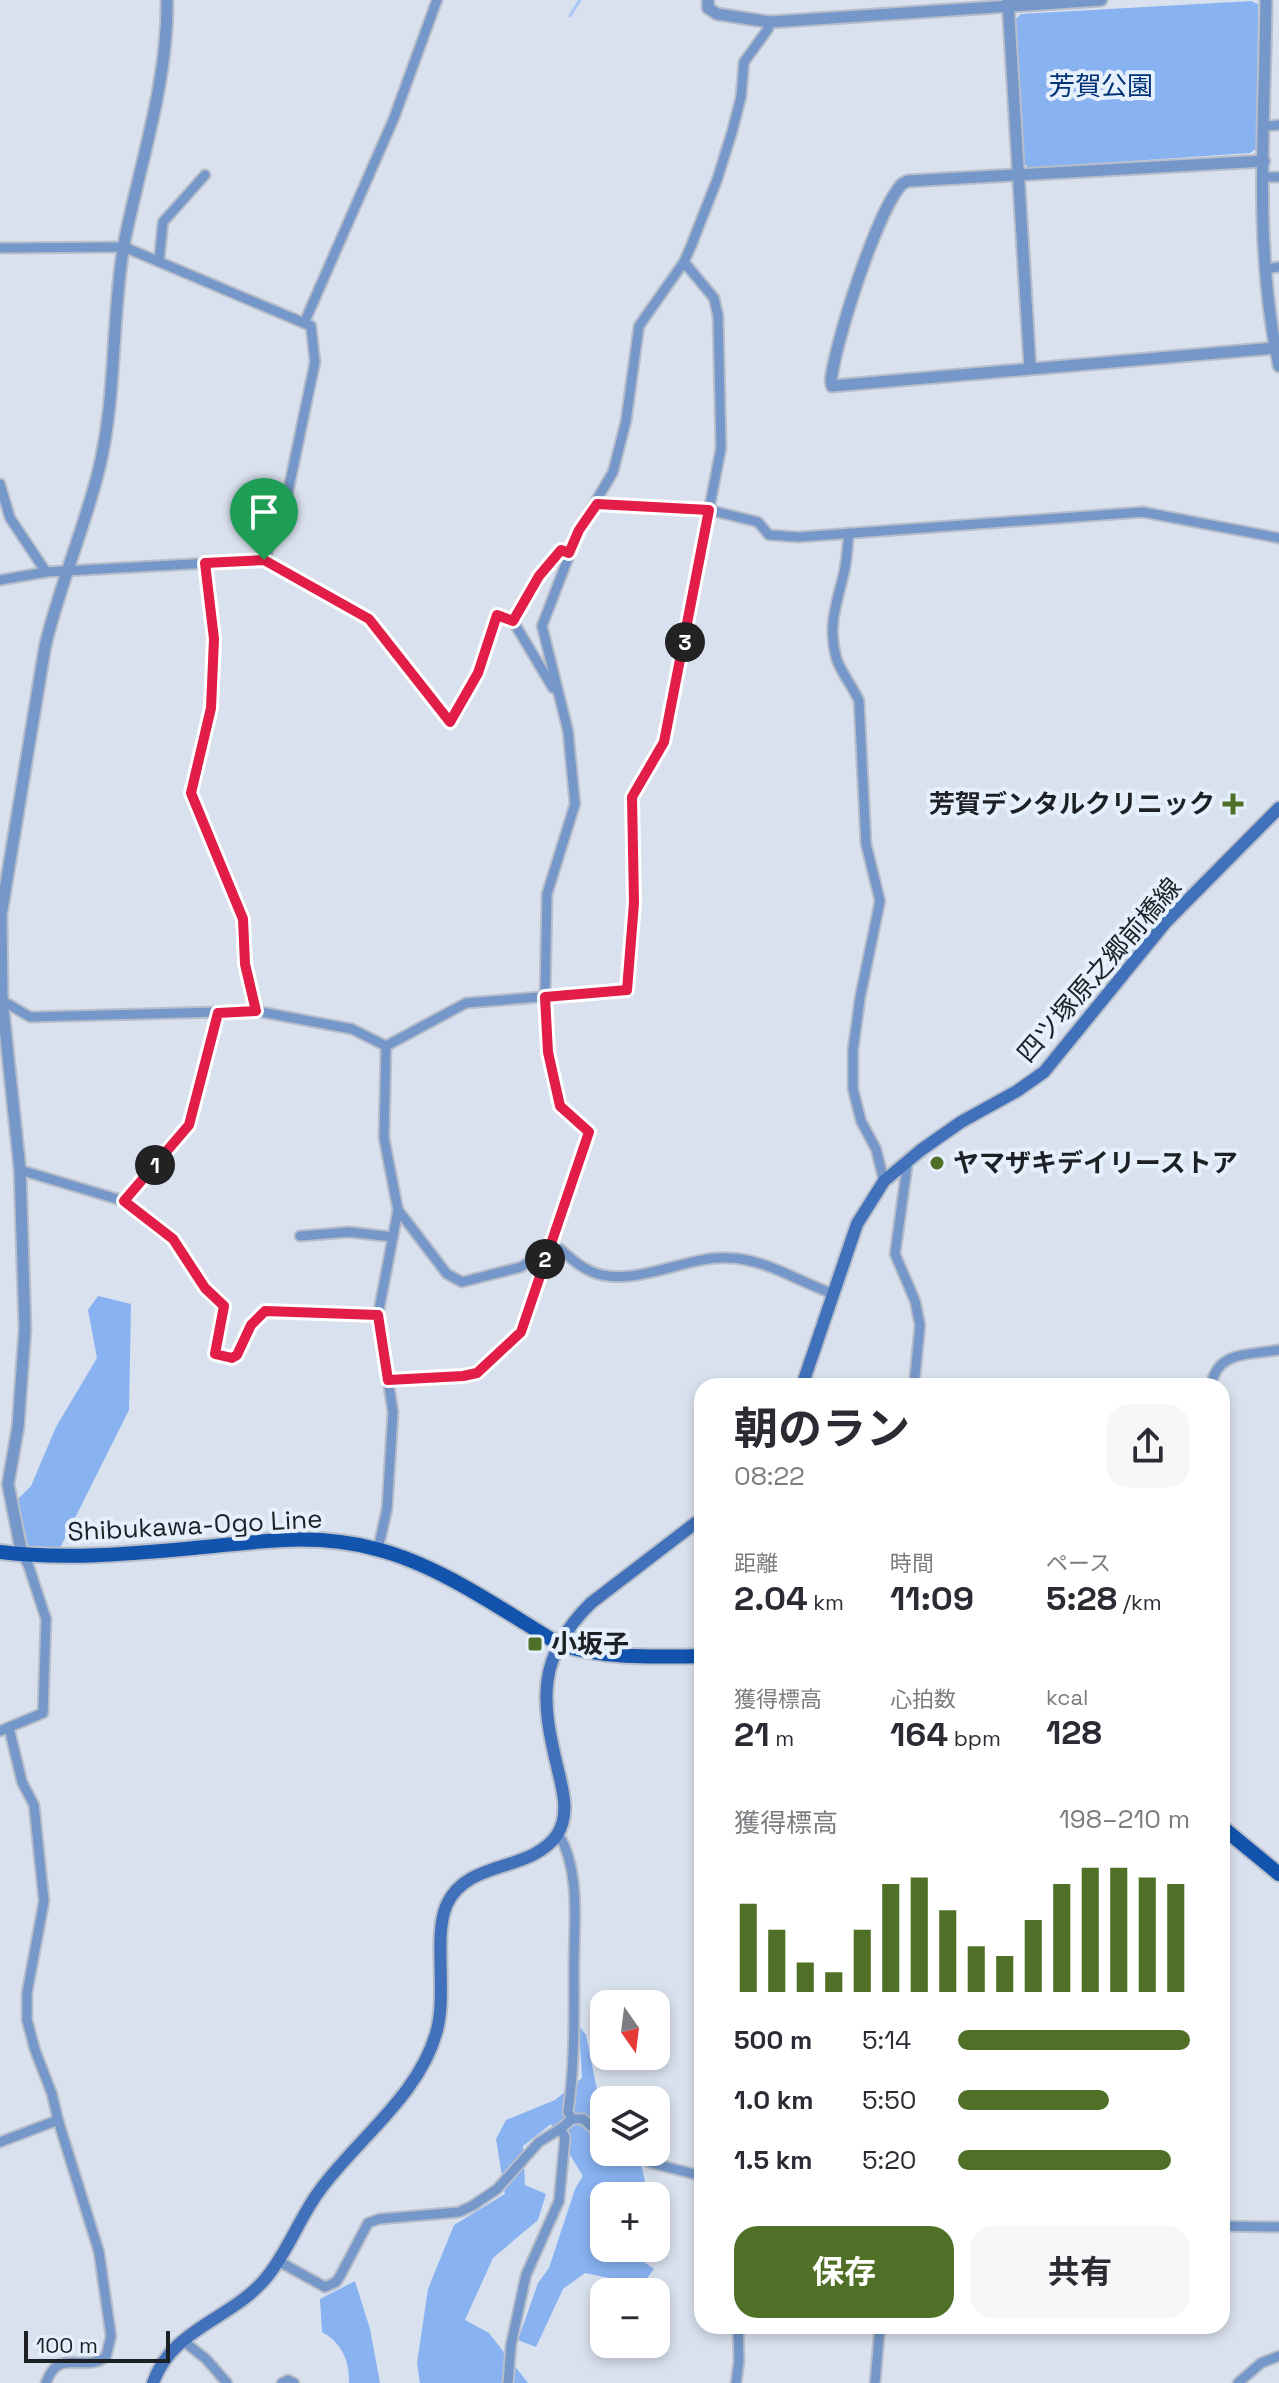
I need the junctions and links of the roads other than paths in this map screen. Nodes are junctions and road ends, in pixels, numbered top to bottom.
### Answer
1 (167, 0) edge
2 (437, 0) edge
3 (708, 0) edge
4 (857, 0) edge
5 (1101, 0) edge
6 (1266, 0) edge
7 (1008, 3) edge
8 (858, 14) junction
9 (770, 22) junction
10 (1279, 125) edge
11 (1265, 126) junction
12 (1264, 161) junction
13 (205, 175) dead end
14 (1017, 175) junction
15 (1263, 177) junction
16 (1279, 177) edge
17 (124, 247) junction
18 (0, 248) edge
19 (159, 261) junction
20 (684, 262) junction
21 (1279, 267) edge
22 (1265, 269) junction
23 (305, 321) junction
24 (1276, 348) junction
25 (1279, 366) edge
26 (1030, 368) junction
27 (0, 484) edge
28 (597, 504) junction
29 (709, 510) junction
30 (0, 517) edge
31 (12, 521) junction
32 (849, 533) junction
33 (1279, 538) edge
34 (569, 553) junction
35 (264, 560) junction
36 (205, 563) junction
37 (46, 572) junction
38 (66, 572) junction
39 (0, 580) edge
40 (513, 621) junction
41 (560, 700) junction
42 (1279, 808) edge
43 (545, 997) junction
44 (1, 999) edge
45 (256, 1011) junction
46 (218, 1013) junction
47 (386, 1046) junction
48 (908, 1160) junction
49 (20, 1170) junction
50 (884, 1181) junction
51 (124, 1201) junction
52 (398, 1210) junction
53 (300, 1236) dead end
54 (393, 1237) junction
55 (548, 1250) junction
56 (834, 1294) junction
57 (378, 1315) junction
58 (1279, 1350) edge
59 (805, 1378) edge
60 (915, 1378) edge
61 (1214, 1378) edge
62 (388, 1380) junction
63 (694, 1524) edge
64 (378, 1549) junction
65 (0, 1552) edge
66 (22, 1555) junction
67 (559, 1644) junction
68 (694, 1656) edge
69 (5, 1730) edge
70 (558, 1833) junction
71 (1230, 1834) edge
72 (1279, 1874) edge
73 (572, 2119) junction
74 (58, 2120) junction
75 (590, 2125) edge
76 (560, 2129) junction
77 (0, 2142) edge
78 (663, 2166) edge
79 (694, 2174) edge
80 (1230, 2226) edge
81 (1279, 2227) edge
82 (278, 2261) junction
83 (738, 2334) edge
84 (879, 2334) edge
85 (182, 2340) junction
86 (1279, 2356) edge
87 (46, 2383) edge
88 (153, 2383) edge
89 (227, 2383) edge
90 (282, 2383) edge
91 (294, 2383) edge
92 (508, 2383) edge
93 (736, 2383) edge
94 (875, 2383) edge
95 (1238, 2383) edge

1 - 17 street
2 - 23 street
3 - 9 street
4 - 8 street
5 - 7 street
6 - 11 street
7 - 8 street
7 - 14 street
8 - 9 street
9 - 20 street
10 - 11 street
11 - 12 street
12 - 14 street
12 - 15 street
13 - 19 street
14 - 26 street
14 - 26 street
15 - 16 street
15 - 22 street
17 - 18 street
17 - 19 street
17 - 38 street
19 - 23 street
20 - 28 street
20 - 29 street
21 - 22 street
22 - 24 street
23 - 35 street
24 - 25 street
24 - 26 street
27 - 31 street
28 - 29 street
28 - 34 street
29 - 32 street
29 - 43 street
30 - 31 street
31 - 37 street
32 - 33 street
32 - 50 street
34 - 40 street
34 - 41 street
35 - 36 street
35 - 40 street
36 - 38 street
36 - 45 street
37 - 38 street
37 - 39 street
38 - 44 street
40 - 41 street
41 - 43 street
42 - 48 main road, 四ツ塚原之郷前橋線
43 - 47 street
43 - 55 street
44 - 46 street
44 - 49 street
45 - 46 street
45 - 47 street
46 - 51 street
47 - 52 street
48 - 50 main road, 四ツ塚原之郷前橋線
48 - 60 street
49 - 51 street
49 - 66 street
50 - 56 main road, 四ツ塚原之郷前橋線
51 - 57 street
52 - 54 street
52 - 55 street
53 - 54 street
54 - 57 street
55 - 56 street
55 - 62 street
56 - 59 main road, 四ツ塚原之郷前橋線
57 - 62 street
58 - 61 street
62 - 64 street
63 - 67 main road
64 - 66 main road, Shibukawa-Ogo Line
64 - 67 main road, Shibukawa-Ogo Line
65 - 66 main road, Shibukawa-Ogo Line
66 - 69 street
67 - 68 main road, Shibukawa-Ogo Line
67 - 70 main road
69 - 74 street
70 - 73 street
70 - 82 main road
71 - 72 main road
73 - 75 street
73 - 76 street
74 - 77 street
74 - 87 street
76 - 82 street
76 - 92 street
78 - 79 street
80 - 81 street
82 - 85 main road
83 - 93 street
84 - 94 street
85 - 88 main road
85 - 89 street
86 - 95 street
90 - 91 street

